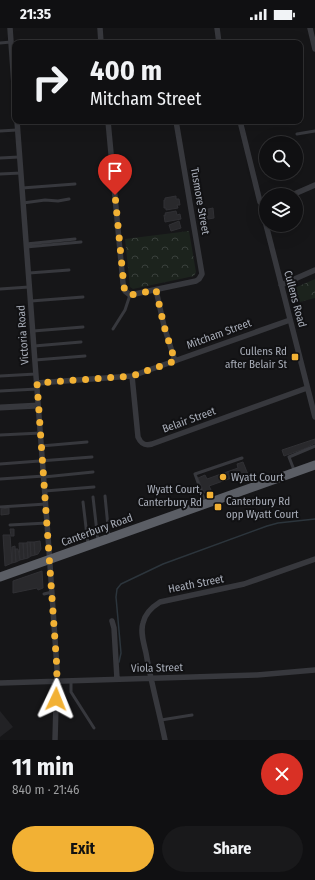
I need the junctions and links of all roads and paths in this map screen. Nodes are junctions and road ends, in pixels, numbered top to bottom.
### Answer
1 (10, 28) edge
2 (100, 28) edge
3 (217, 28) edge
4 (312, 30) edge
5 (101, 40) edge
6 (219, 40) edge
7 (11, 42) junction
8 (0, 43) edge
9 (315, 49) edge
10 (12, 56) edge
11 (17, 124) edge
12 (108, 124) edge
13 (177, 124) edge
14 (241, 124) edge
15 (18, 130) junction
16 (0, 131) edge
17 (315, 131) edge
18 (297, 134) dead end
19 (20, 157) junction
20 (0, 158) edge
21 (21, 173) junction
22 (0, 174) edge
23 (75, 184) dead end
24 (315, 185) edge
25 (22, 188) junction
26 (259, 188) edge
27 (303, 190) edge
28 (69, 199) dead end
29 (23, 202) junction
30 (269, 232) edge
31 (75, 239) dead end
32 (81, 242) dead end
33 (26, 245) junction
34 (69, 270) dead end
35 (315, 270) edge
36 (28, 273) junction
37 (281, 285) junction
38 (30, 287) junction
39 (0, 289) edge
40 (156, 290) junction
41 (130, 295) junction
42 (83, 297) dead end
43 (30, 301) junction
44 (290, 320) junction
45 (83, 327) dead end
46 (113, 329) dead end
47 (33, 331) junction
48 (81, 342) dead end
49 (34, 346) junction
50 (85, 356) dead end
51 (35, 360) junction
52 (175, 361) junction
53 (36, 374) junction
54 (0, 376) edge
55 (132, 376) junction
56 (37, 386) junction
57 (307, 388) junction
58 (0, 391) edge
59 (38, 405) junction
60 (0, 407) edge
61 (315, 417) edge
62 (40, 433) junction
63 (0, 435) edge
64 (87, 442) dead end
65 (42, 446) junction
66 (315, 446) edge
67 (92, 457) dead end
68 (242, 458) dead end
69 (43, 461) junction
70 (0, 464) edge
71 (315, 465) edge
72 (93, 472) dead end
73 (294, 472) junction
74 (44, 476) junction
75 (0, 479) edge
76 (94, 486) dead end
77 (45, 491) junction
78 (105, 496) dead end
79 (93, 497) dead end
80 (83, 502) dead end
81 (206, 503) junction
82 (46, 504) junction
83 (0, 508) edge
84 (47, 523) junction
85 (10, 525) dead end
86 (109, 539) junction
87 (98, 543) junction
88 (88, 546) junction
89 (50, 559) junction
90 (315, 559) edge
91 (0, 577) edge
92 (52, 592) junction
93 (44, 594) dead end
94 (112, 621) dead end
95 (315, 670) edge
96 (151, 678) junction
97 (117, 679) junction
98 (71, 680) junction
99 (57, 681) junction
100 (0, 683) edge
101 (192, 715) dead end
102 (161, 720) junction
103 (94, 728) dead end
104 (55, 740) edge
105 (166, 740) edge

1 - 7 street
2 - 5 street
3 - 6 street
4 - 9 street
7 - 8 lane
7 - 10 street
11 - 15 street, Victoria Road
12 - 41 street
13 - 40 street, Tusmore Street
14 - 26 street
15 - 16 lane
15 - 19 street, Victoria Road
17 - 18 lane
19 - 20 lane
19 - 21 street, Victoria Road
21 - 22 lane
21 - 25 street, Victoria Road
23 - 25 lane
24 - 27 street
25 - 29 street, Victoria Road
28 - 29 lane
29 - 33 street, Victoria Road
30 - 37 street, Cullens Road
31 - 33 lane
32 - 33 lane
33 - 36 street, Victoria Road
34 - 36 lane
35 - 37 street
36 - 38 street, Victoria Road
37 - 44 street, Cullens Road
38 - 39 lane
38 - 43 street, Victoria Road
40 - 41 street
40 - 52 street
41 - 46 lane
42 - 43 lane
43 - 47 street, Victoria Road
44 - 52 street, Mitcham Street
44 - 57 street, Cullens Road
45 - 47 lane
47 - 49 street, Victoria Road
48 - 49 lane
49 - 51 street, Victoria Road
50 - 51 lane
51 - 53 street, Victoria Road
52 - 55 street, Mitcham Street
53 - 54 lane
53 - 56 street, Victoria Road
55 - 56 street, Mitcham Street
55 - 57 street, Belair Street
56 - 58 lane
56 - 59 street, Victoria Road
57 - 61 street, Cullens Road
59 - 60 lane
59 - 62 street, Victoria Road
62 - 63 lane
62 - 65 street, Victoria Road
64 - 65 lane
65 - 69 street, Victoria Road
66 - 73 lane
67 - 69 lane
68 - 81 lane
69 - 70 lane
69 - 74 street, Victoria Road
71 - 73 highway, Canterbury Road
72 - 74 lane
73 - 81 highway, Canterbury Road
74 - 75 lane
74 - 77 street, Victoria Road
76 - 77 lane
77 - 82 street, Victoria Road
78 - 86 lane
79 - 87 lane
80 - 88 lane
81 - 86 highway, Canterbury Road
82 - 83 lane
82 - 84 street, Victoria Road
84 - 85 lane
84 - 89 street, Victoria Road
86 - 87 highway, Canterbury Road
87 - 88 highway, Canterbury Road
88 - 89 highway, Canterbury Road
89 - 91 highway, Canterbury Road
89 - 92 street, Victoria Road
90 - 96 street, Heath Street
92 - 93 lane
92 - 99 street, Victoria Road
94 - 97 street
95 - 96 street, Viola Street
96 - 97 street, Viola Street
96 - 102 street, Heath Street
97 - 98 street, Viola Street
98 - 99 street, Viola Street
98 - 103 lane
99 - 100 street, Viola Street
99 - 104 street, Victoria Road
101 - 102 lane
102 - 105 street, Heath Street

